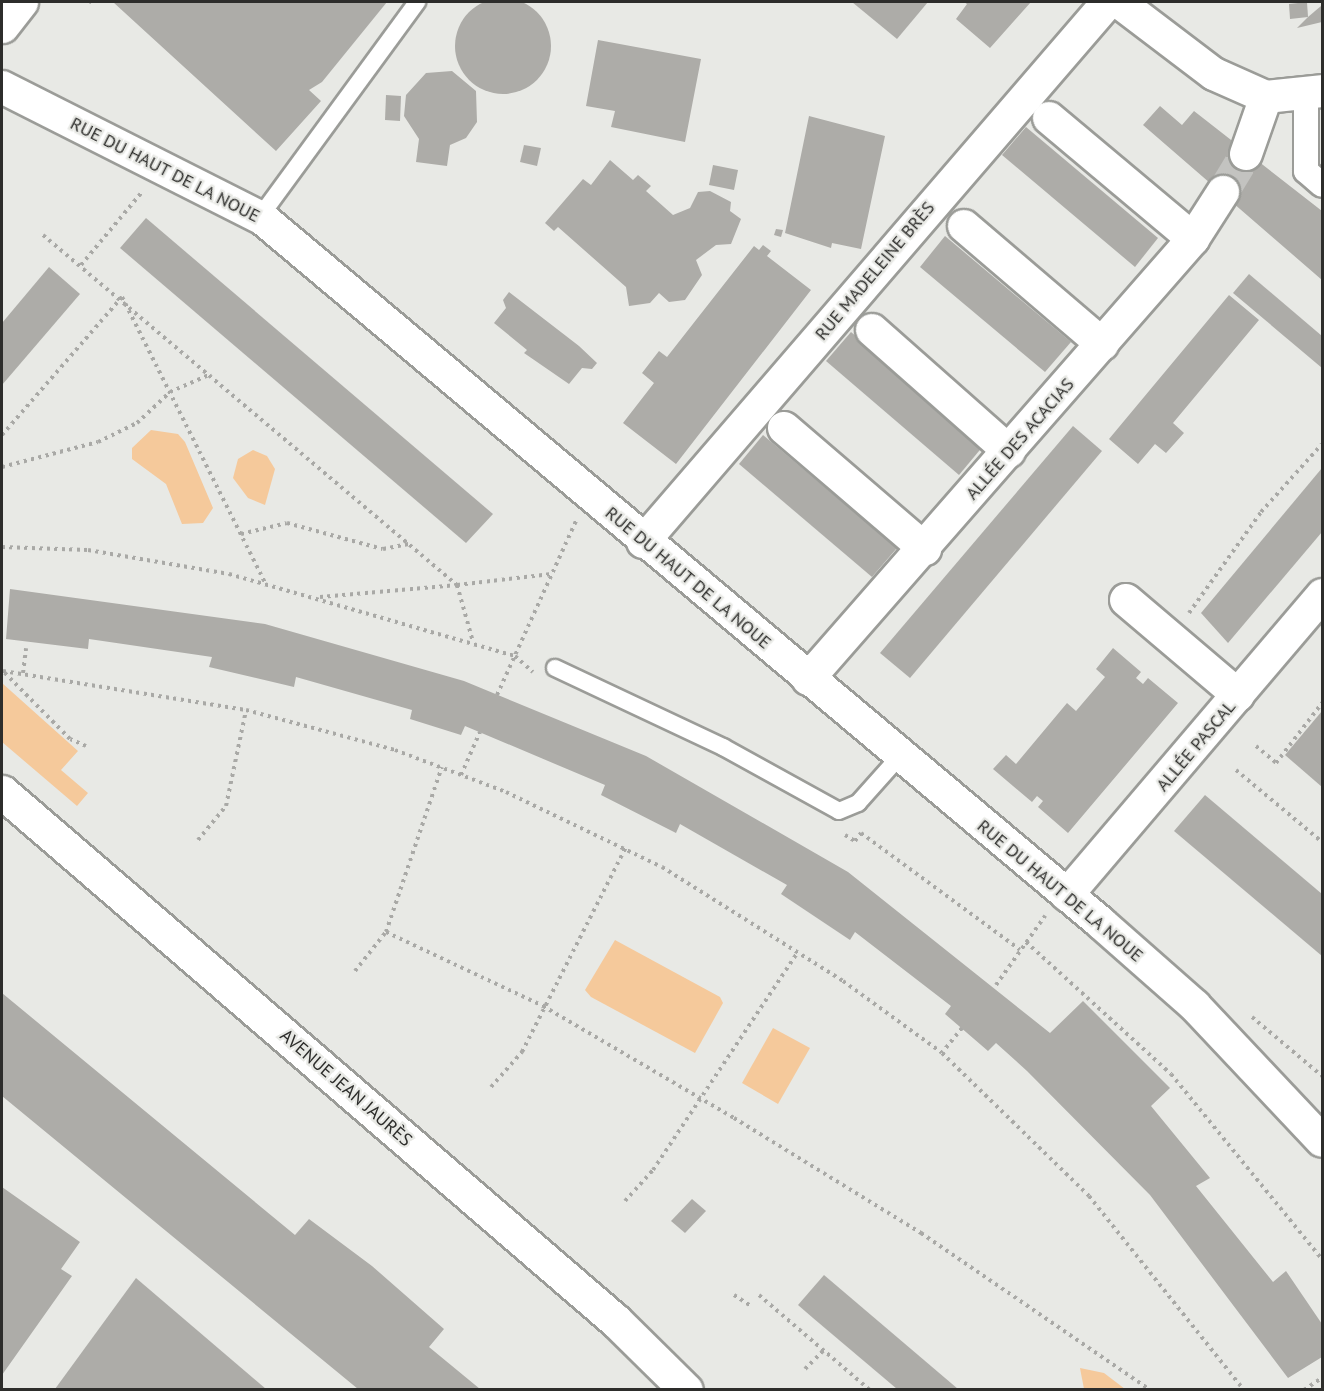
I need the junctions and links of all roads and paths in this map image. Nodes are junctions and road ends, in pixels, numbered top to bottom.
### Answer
1 (21, 2) edge
2 (417, 2) edge
3 (1108, 2) edge
4 (1119, 2) edge
5 (2, 26) edge
6 (2, 87) edge
7 (1314, 93) edge
8 (1266, 97) junction
9 (1049, 118) dead end
10 (1246, 154) tunnel mouth
11 (165, 169) junction
12 (1323, 185) edge
13 (1223, 192) tunnel mouth
14 (259, 218) junction
15 (964, 226) dead end
16 (43, 235) dead end
17 (1193, 240) junction
18 (81, 266) junction
19 (122, 297) junction
20 (872, 330) dead end
21 (1102, 344) junction
22 (211, 374) junction
23 (170, 392) junction
24 (784, 428) dead end
25 (2, 435) edge
26 (1323, 444) edge
27 (1009, 450) junction
28 (2, 467) edge
29 (594, 500) junction
30 (241, 534) junction
31 (643, 542) junction
32 (410, 544) junction
33 (2, 547) edge
34 (925, 549) junction
35 (551, 574) junction
36 (266, 584) junction
37 (457, 585) junction
38 (1323, 595) edge
39 (315, 597) junction
40 (1126, 600) dead end
41 (1169, 638) junction
42 (473, 643) junction
43 (26, 648) dead end
44 (515, 656) junction
45 (555, 668) dead end
46 (2, 671) edge
47 (23, 673) junction
48 (536, 675) dead end
49 (808, 679) junction
50 (497, 695) dead end
51 (1238, 695) junction
52 (1323, 703) edge
53 (246, 710) junction
54 (480, 732) dead end
55 (86, 746) dead end
56 (1256, 746) dead end
57 (899, 757) junction
58 (442, 766) junction
59 (1236, 770) dead end
60 (461, 775) junction
61 (5, 801) edge
62 (835, 829) dead end
63 (198, 840) dead end
64 (1323, 842) edge
65 (626, 847) junction
66 (1067, 895) junction
67 (386, 932) junction
68 (1026, 942) junction
69 (1020, 950) junction
70 (798, 952) junction
71 (355, 971) dead end
72 (996, 985) dead end
73 (543, 1006) junction
74 (962, 1028) dead end
75 (942, 1053) junction
76 (490, 1087) dead end
77 (700, 1098) junction
78 (1323, 1141) edge
79 (625, 1201) dead end
80 (1323, 1259) edge
81 (759, 1294) dead end
82 (734, 1295) dead end
83 (751, 1306) dead end
84 (616, 1321) junction
85 (824, 1350) junction
86 (805, 1369) dead end
87 (1323, 1378) edge
88 (670, 1389) edge
89 (686, 1389) edge
90 (712, 1389) edge
91 (870, 1389) edge
92 (1149, 1389) edge
93 (1244, 1389) edge
94 (1304, 1389) edge

1 - 5 main road
2 - 14 lane
3 - 31 street, RUE MADELEINE BRÈS
4 - 8 street
6 - 11 street, RUE DU HAUT DE LA NOUE
7 - 8 street
7 - 12 street
8 - 10 street
9 - 17 street
11 - 14 street, RUE DU HAUT DE LA NOUE
11 - 18 path
13 - 17 street, ALLÉE DES ACACIAS
14 - 29 street, RUE DU HAUT DE LA NOUE
15 - 21 street
16 - 18 path
17 - 21 street, ALLÉE DES ACACIAS
18 - 19 path
19 - 22 path
19 - 23 path
19 - 25 path
20 - 27 street
21 - 27 street, ALLÉE DES ACACIAS
22 - 23 path
22 - 32 path
23 - 28 path
23 - 30 path
24 - 34 street
26 - 41 path
27 - 34 street, ALLÉE DES ACACIAS
29 - 31 street, RUE DU HAUT DE LA NOUE
29 - 35 path
30 - 32 path
30 - 36 path
31 - 49 street, RUE DU HAUT DE LA NOUE
32 - 37 path
33 - 36 path
34 - 49 street, ALLÉE DES ACACIAS
35 - 37 path
35 - 44 path
36 - 39 path
37 - 39 path
37 - 42 path
38 - 51 street, ALLÉE PASCAL
39 - 42 path
40 - 41 street
41 - 51 street
42 - 44 path
43 - 47 path
44 - 48 path
44 - 50 path
45 - 57 lane
46 - 47 path
46 - 55 path
47 - 53 path
49 - 57 street, RUE DU HAUT DE LA NOUE
51 - 66 street, ALLÉE PASCAL
52 - 56 path
53 - 58 path
53 - 63 path
54 - 60 path
57 - 66 street, RUE DU HAUT DE LA NOUE
58 - 60 path
58 - 67 path
59 - 64 path
60 - 65 path
61 - 84 main road, AVENUE JEAN JAURÈS
62 - 69 path
65 - 70 path
65 - 73 path
66 - 68 path
66 - 78 street, RUE DU HAUT DE LA NOUE
67 - 71 path
67 - 73 path
68 - 69 path
68 - 80 path
69 - 72 path
70 - 75 path
70 - 77 path
73 - 76 path
73 - 77 path
74 - 75 path
75 - 93 path
77 - 79 path
77 - 92 path
81 - 85 path
82 - 83 path
84 - 88 main road
84 - 89 main road, AVENUE JEAN JAURÈS
84 - 90 main road
85 - 86 path
85 - 91 path
87 - 94 path

